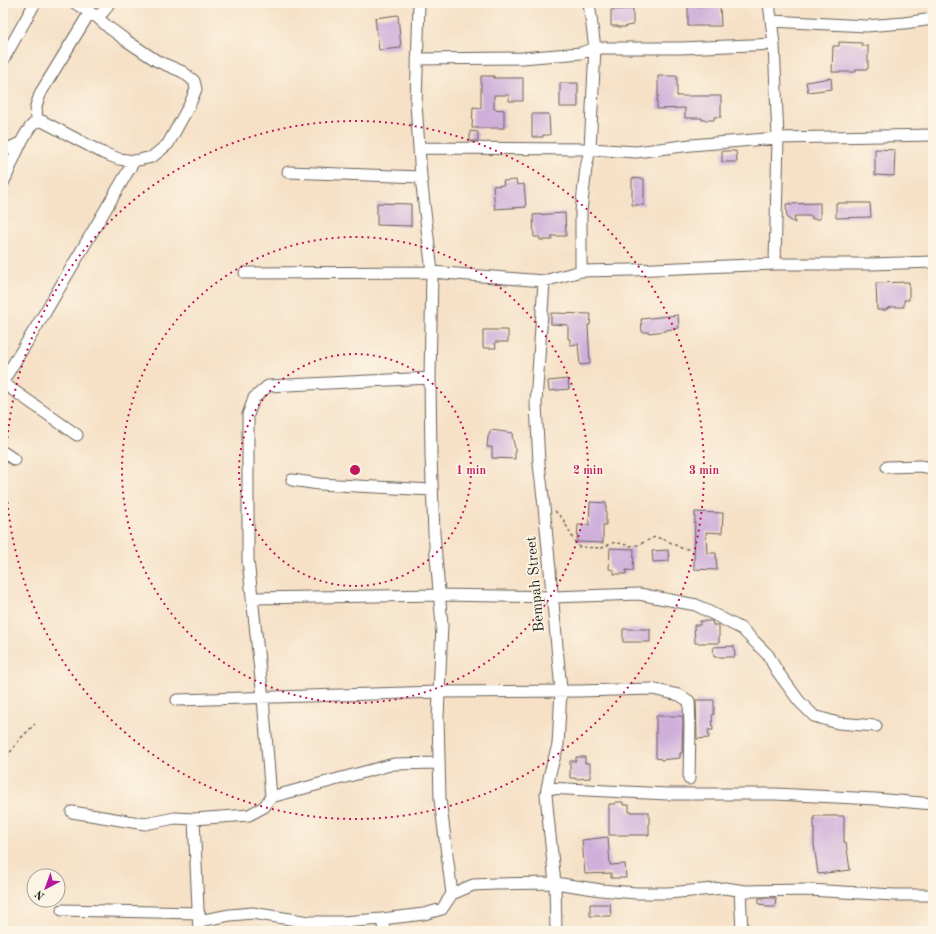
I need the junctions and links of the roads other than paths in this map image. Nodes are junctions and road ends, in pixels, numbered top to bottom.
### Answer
1 (35, 3) edge
2 (75, 3) edge
3 (109, 3) edge
4 (419, 3) edge
5 (589, 3) edge
6 (769, 3) edge
7 (94, 15) junction
8 (933, 19) edge
9 (772, 21) junction
10 (774, 44) junction
11 (595, 48) junction
12 (417, 59) junction
13 (3, 60) edge
14 (37, 121) junction
15 (933, 135) edge
16 (778, 138) junction
17 (20, 143) junction
18 (419, 148) junction
19 (590, 149) junction
20 (3, 151) edge
21 (134, 161) junction
22 (288, 172) dead end
23 (421, 177) junction
24 (3, 183) edge
25 (933, 262) edge
26 (775, 264) junction
27 (581, 271) junction
28 (432, 272) junction
29 (245, 273) dead end
30 (544, 281) junction
31 (430, 378) junction
32 (3, 382) edge
33 (77, 436) dead end
34 (3, 452) edge
35 (15, 460) dead end
36 (887, 467) dead end
37 (933, 468) edge
38 (292, 480) dead end
39 (432, 490) junction
40 (439, 595) junction
41 (552, 597) junction
42 (252, 598) junction
43 (560, 690) junction
44 (439, 692) junction
45 (263, 698) junction
46 (177, 700) dead end
47 (876, 726) dead end
48 (439, 763) junction
49 (689, 778) dead end
50 (548, 788) junction
51 (271, 797) junction
52 (933, 804) edge
53 (72, 812) dead end
54 (194, 818) junction
55 (555, 883) junction
56 (740, 891) junction
57 (452, 894) junction
58 (933, 895) edge
59 (62, 910) dead end
60 (382, 919) junction
61 (199, 922) edge
62 (308, 926) edge
63 (384, 931) edge
64 (556, 931) edge
65 (742, 931) edge

1 - 13 street
2 - 7 street
3 - 7 street
4 - 12 street
5 - 11 street
6 - 9 street
7 - 14 street
7 - 21 street
8 - 9 street
9 - 10 street
10 - 11 street
10 - 16 street
11 - 12 street
11 - 19 street
12 - 18 street
14 - 17 street
14 - 21 street
15 - 16 street
16 - 19 street
16 - 26 street
17 - 20 street
17 - 24 street
18 - 19 street
18 - 23 street
19 - 27 street
21 - 32 street
22 - 23 street
23 - 28 street
25 - 26 street
26 - 27 street
27 - 30 street
28 - 29 street
28 - 30 street
28 - 31 street
30 - 41 street, Bempah Street
31 - 39 street
31 - 42 street
32 - 33 street
34 - 35 street
36 - 37 street
38 - 39 street
39 - 40 street
40 - 41 street
40 - 42 street
40 - 44 street
41 - 43 street, Bempah Street
41 - 47 street
42 - 45 street
43 - 44 street
43 - 49 street
43 - 50 street, Bempah Street
44 - 45 street
44 - 48 street
45 - 46 street
45 - 51 street
48 - 51 street
48 - 57 street
50 - 52 street
50 - 55 street, Bempah Street
51 - 54 street
53 - 54 street
54 - 61 street
55 - 56 street
55 - 57 street
55 - 64 street, Bempah Street
56 - 58 street
56 - 65 street
57 - 60 street
59 - 61 street
60 - 62 street
60 - 63 street
61 - 62 street

